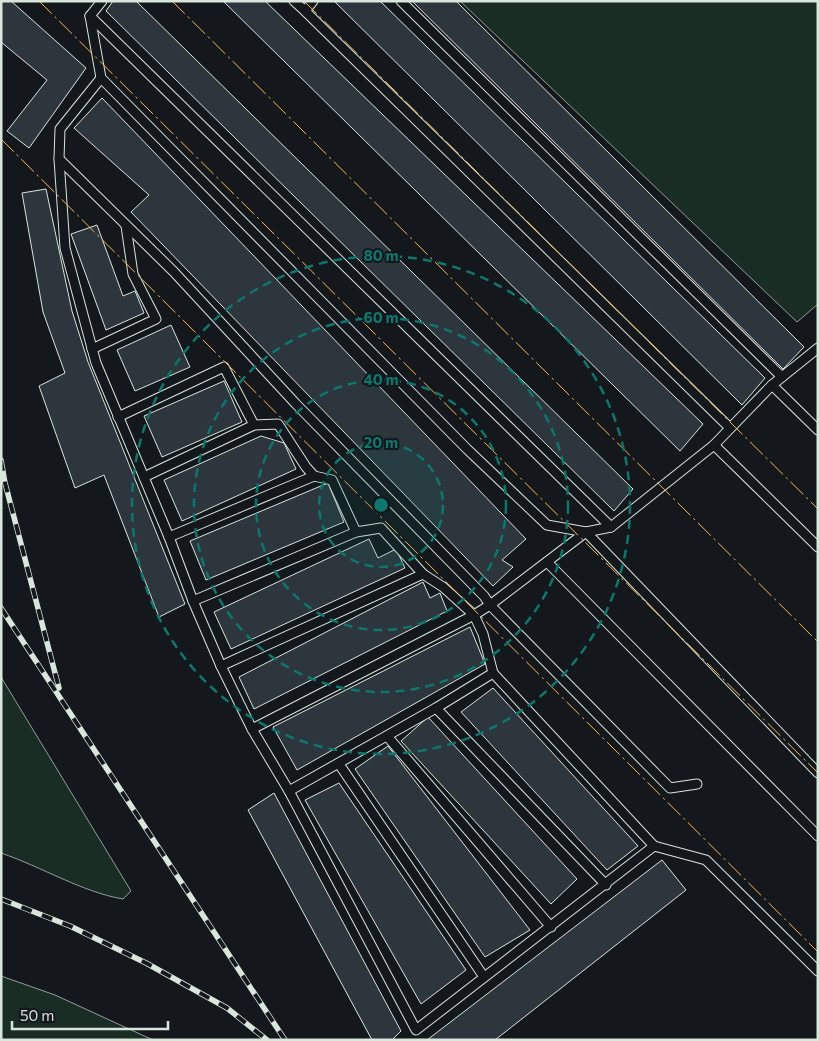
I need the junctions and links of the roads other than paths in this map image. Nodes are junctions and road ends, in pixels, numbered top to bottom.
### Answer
1 (102, 1) edge
2 (294, 1) edge
3 (313, 1) edge
4 (401, 1) edge
5 (304, 11) junction
6 (90, 16) junction
7 (101, 78) junction
8 (58, 159) junction
9 (126, 225) junction
10 (818, 348) edge
11 (92, 349) junction
12 (782, 377) junction
13 (772, 385) junction
14 (118, 417) junction
15 (254, 425) junction
16 (730, 428) junction
17 (818, 430) edge
18 (714, 445) junction
19 (314, 476) junction
20 (144, 477) junction
21 (611, 527) junction
22 (356, 532) junction
23 (586, 532) junction
24 (169, 537) junction
25 (818, 547) edge
26 (547, 562) junction
27 (423, 574) junction
28 (193, 601) junction
29 (490, 605) junction
30 (474, 616) junction
31 (221, 666) junction
32 (493, 673) junction
33 (436, 708) junction
34 (252, 729) junction
35 (387, 736) junction
36 (339, 764) junction
37 (818, 773) edge
38 (697, 784) dead end
39 (289, 791) junction
40 (818, 836) edge
41 (654, 846) junction
42 (606, 885) junction
43 (551, 927) junction
44 (818, 971) edge
45 (484, 977) junction

1 - 6 lane
2 - 5 lane
3 - 5 lane
4 - 12 lane
5 - 16 lane
6 - 7 lane
6 - 21 lane
7 - 8 lane
7 - 23 lane
8 - 9 lane
8 - 11 lane
9 - 11 lane
9 - 29 lane
10 - 12 lane
11 - 14 lane
12 - 13 lane
13 - 16 lane
13 - 17 lane
14 - 15 lane
14 - 20 lane
15 - 19 lane
15 - 20 lane
16 - 18 lane
18 - 21 lane
18 - 25 lane
19 - 22 lane
19 - 24 lane
20 - 24 lane
21 - 23 lane
22 - 27 lane
22 - 28 lane
23 - 26 lane
23 - 37 lane
24 - 28 lane
26 - 29 lane
26 - 40 lane
27 - 30 lane
27 - 31 lane
28 - 31 lane
29 - 30 lane
29 - 38 lane
30 - 32 lane
30 - 34 lane
31 - 34 lane
32 - 33 lane
32 - 41 lane
33 - 35 lane
33 - 42 lane
34 - 39 lane
35 - 36 lane
35 - 43 lane
36 - 39 lane
36 - 45 lane
39 - 45 lane
41 - 42 lane
41 - 44 lane
42 - 43 lane
43 - 45 lane

